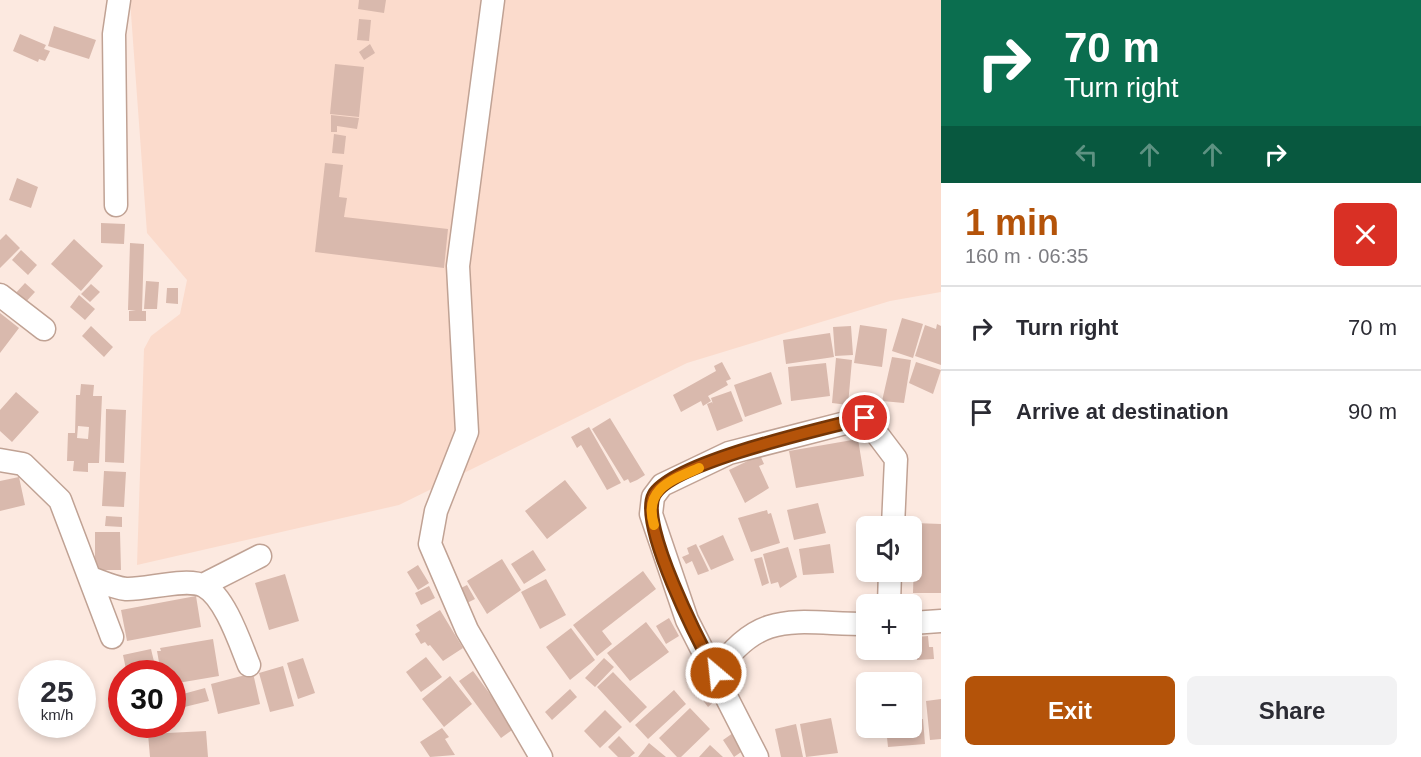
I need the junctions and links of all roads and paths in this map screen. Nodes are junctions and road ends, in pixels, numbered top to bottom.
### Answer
1 (119, 0) edge
2 (493, 0) edge
3 (116, 205) dead end
4 (0, 295) edge
5 (44, 329) dead end
6 (0, 460) edge
7 (893, 516) edge
8 (260, 556) dead end
9 (91, 578) junction
10 (203, 585) junction
11 (941, 621) edge
12 (922, 622) edge
13 (856, 624) edge
14 (112, 637) dead end
15 (249, 665) dead end
16 (716, 673) junction
17 (541, 757) edge
18 (757, 757) edge

1 - 3 street
2 - 17 street
4 - 5 street
6 - 9 street
7 - 16 street
8 - 10 street
9 - 10 street
9 - 14 street
10 - 15 street
11 - 12 street
13 - 16 street
16 - 18 street

